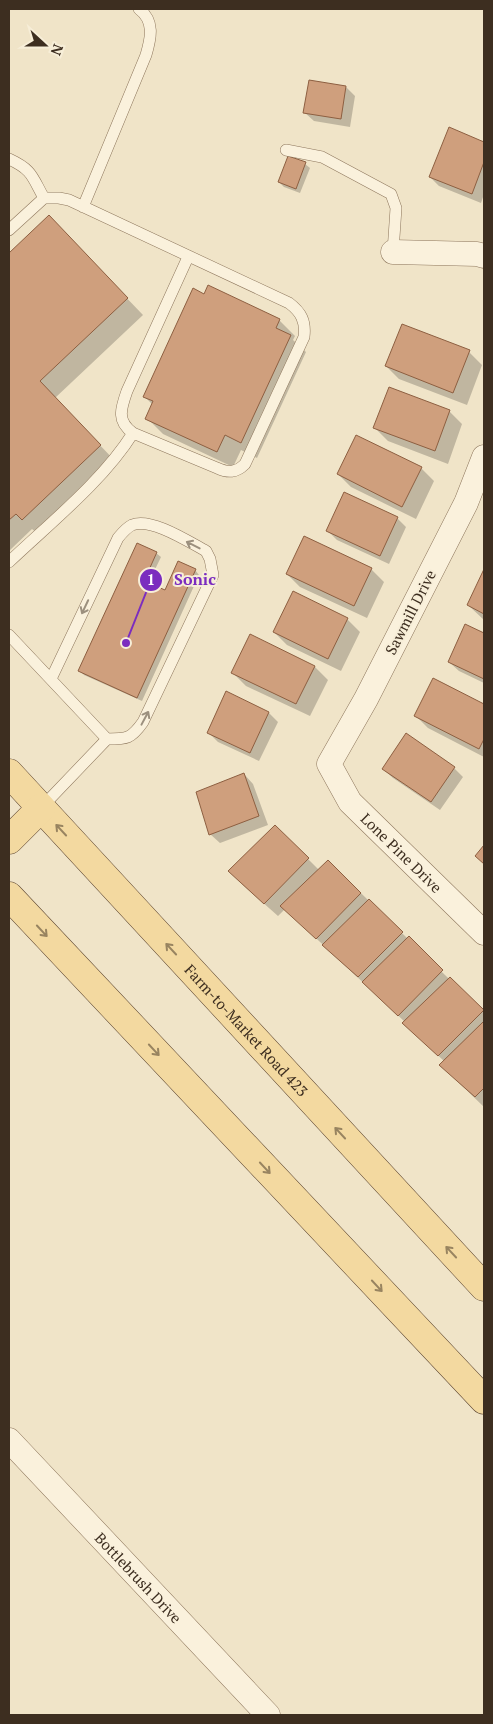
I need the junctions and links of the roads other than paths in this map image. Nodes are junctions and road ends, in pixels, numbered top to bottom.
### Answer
1 (139, 9) edge
2 (286, 150) dead end
3 (9, 159) edge
4 (44, 198) junction
5 (83, 207) junction
6 (9, 230) edge
7 (393, 252) joint
8 (188, 256) junction
9 (484, 256) edge
10 (133, 432) junction
11 (484, 457) edge
12 (9, 562) edge
13 (9, 635) edge
14 (51, 679) junction
15 (107, 739) junction
16 (329, 764) joint
17 (9, 773) edge
18 (40, 808) junction
19 (9, 840) edge
20 (9, 896) edge
21 (484, 933) edge
22 (484, 1287) edge
23 (484, 1400) edge
24 (9, 1440) edge
25 (268, 1715) edge

1 - 5 lane
2 - 7 lane
3 - 4 lane
4 - 5 lane
4 - 6 lane
5 - 8 lane
7 - 9 street
8 - 10 lane
8 - 10 lane
10 - 12 lane
11 - 16 street, Sawmill Drive
13 - 14 lane
14 - 15 lane
15 -> 14 lane
15 - 18 lane
16 - 21 street, Lone Pine Drive
17 - 18 main road, Farm-to-Market Road 423
18 - 19 main road
22 -> 18 main road, Farm-to-Market Road 423
20 -> 23 main road
24 - 25 street, Bottlebrush Drive

